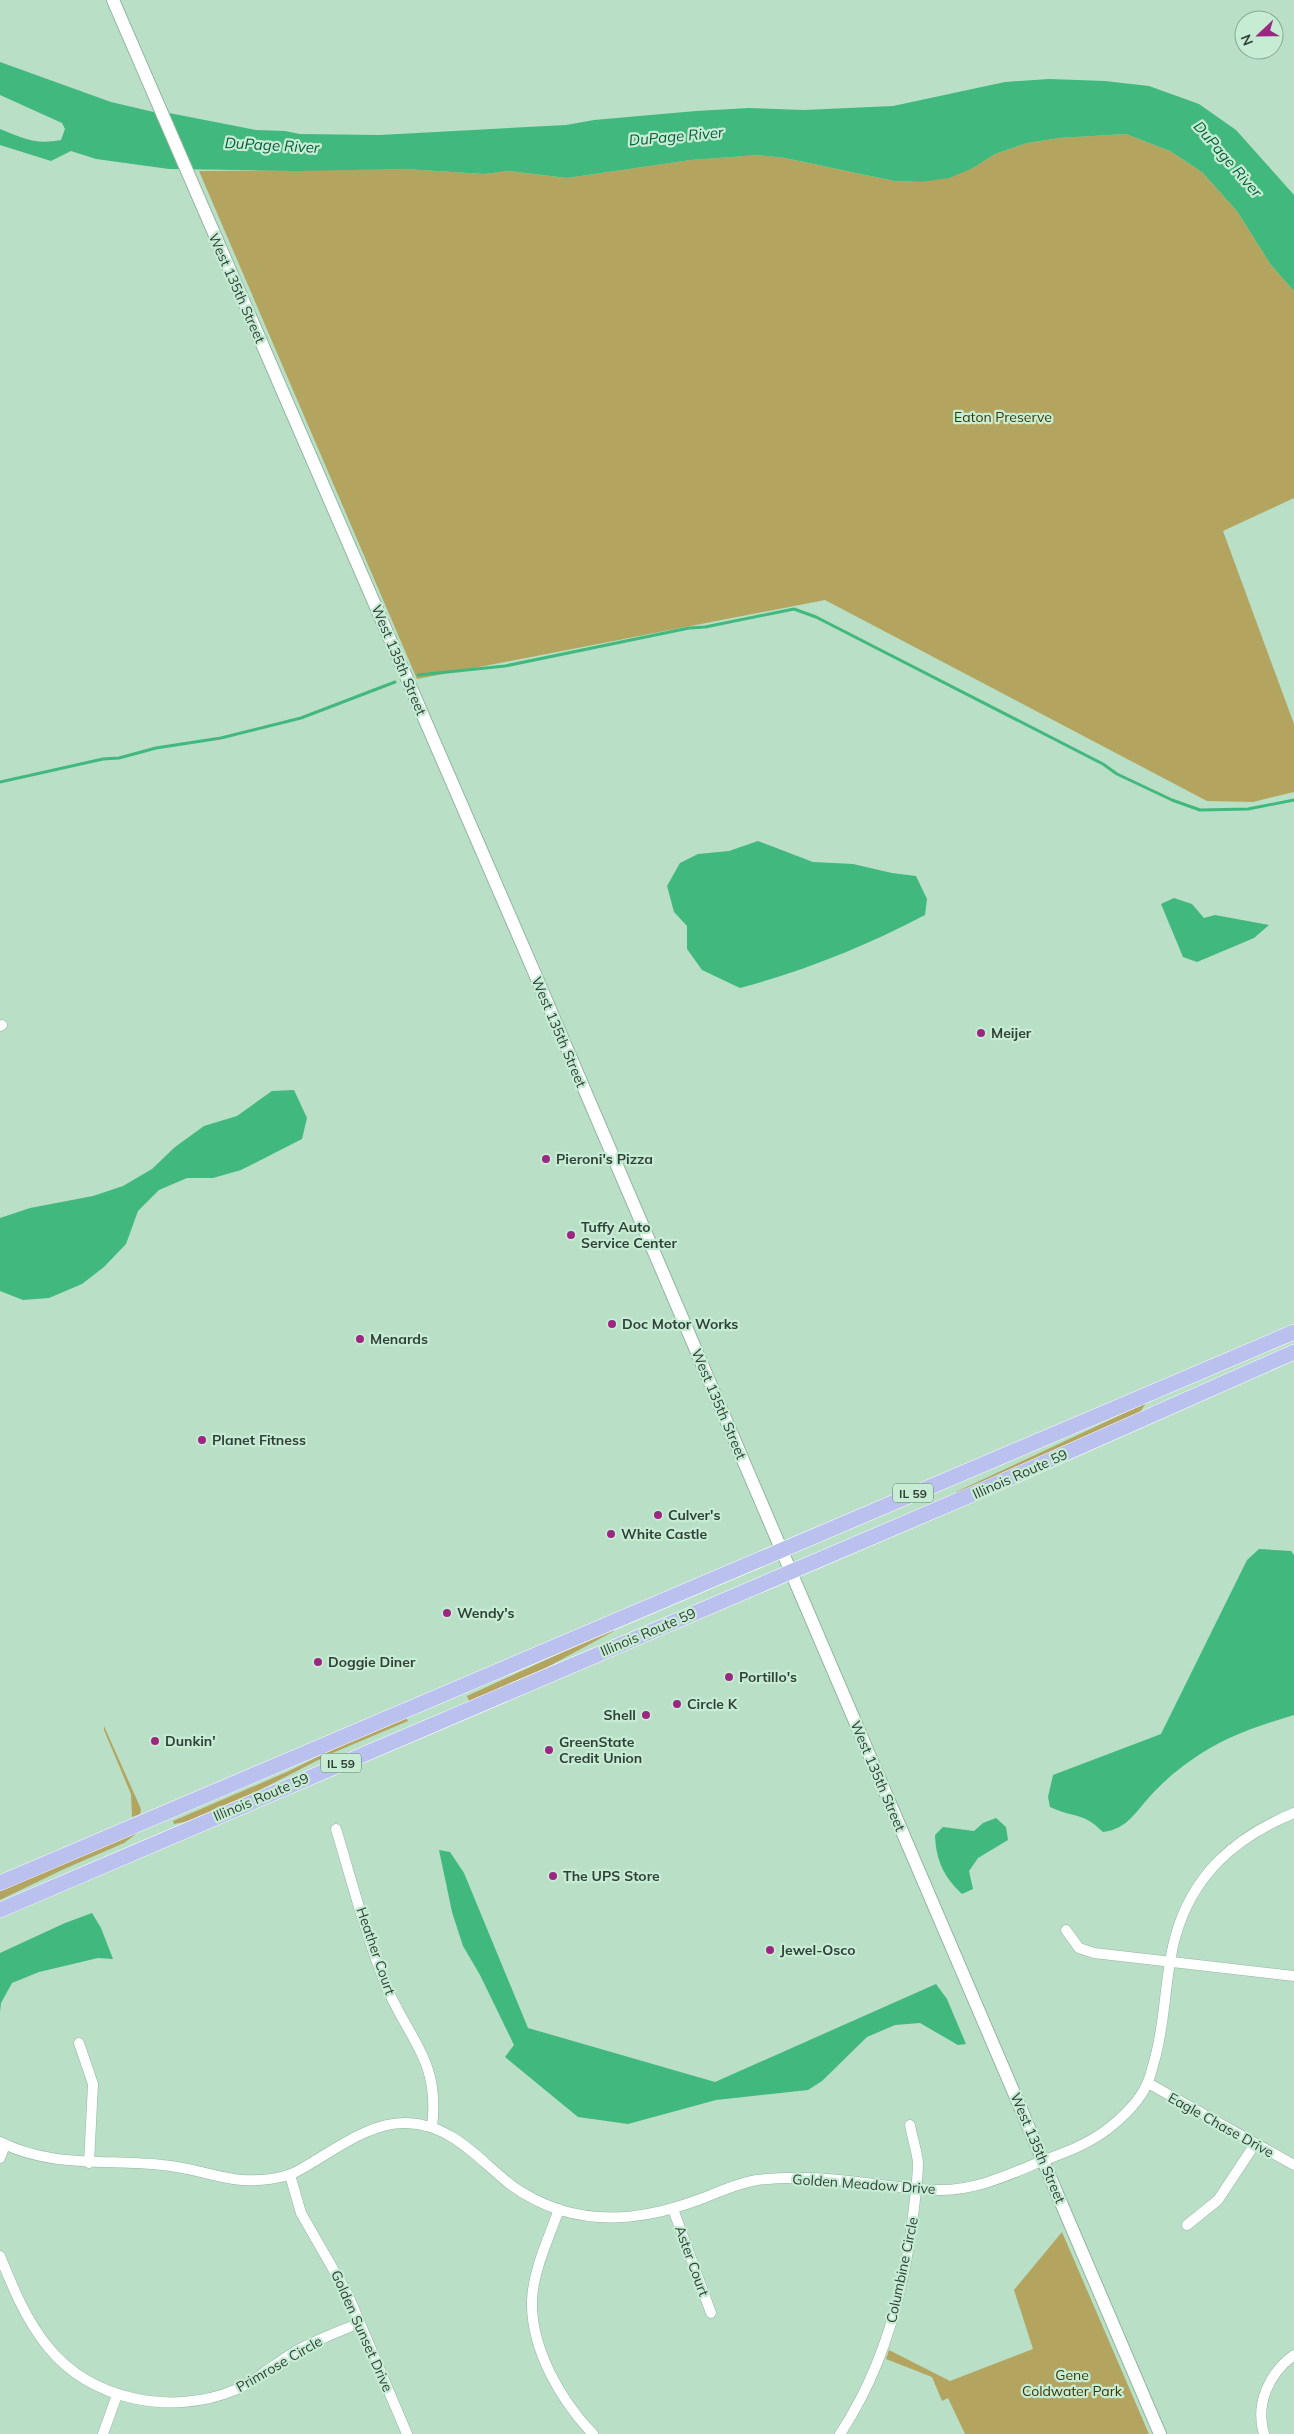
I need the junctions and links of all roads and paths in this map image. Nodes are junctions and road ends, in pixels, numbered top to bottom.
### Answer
1 (112, 0) edge
2 (1294, 1332) edge
3 (1294, 1352) edge
4 (1167, 1387) junction
5 (1143, 1420) junction
6 (782, 1549) junction
7 (791, 1571) junction
8 (1294, 1813) edge
9 (151, 1818) junction
10 (336, 1829) dead end
11 (152, 1844) junction
12 (0, 1883) edge
13 (0, 1910) edge
14 (1066, 1930) dead end
15 (1171, 1962) junction
16 (1294, 1976) edge
17 (79, 2043) dead end
18 (1148, 2084) junction
19 (910, 2126) dead end
20 (432, 2127) junction
21 (2, 2143) edge
22 (1255, 2144) junction
23 (0, 2158) edge
24 (1044, 2161) junction
25 (89, 2162) junction
26 (1294, 2165) edge
27 (290, 2175) junction
28 (916, 2187) junction
29 (559, 2209) junction
30 (673, 2209) junction
31 (1187, 2225) dead end
32 (0, 2256) edge
33 (4, 2277) edge
34 (711, 2313) dead end
35 (359, 2323) junction
36 (1294, 2355) edge
37 (117, 2395) junction
38 (103, 2434) edge
39 (407, 2434) edge
40 (593, 2434) edge
41 (840, 2434) edge
42 (1160, 2434) edge
43 (1264, 2434) edge

1 - 6 street, West 135th Street
2 - 4 main road, Illinois Route 59 / IL 59
3 - 5 main road, Illinois Route 59 / IL 59
4 - 5 main road
4 - 6 main road, Illinois Route 59 / IL 59
5 - 7 main road, Illinois Route 59 / IL 59
6 - 7 street, West 135th Street
6 - 9 main road, Illinois Route 59 / IL 59
7 - 11 main road, Illinois Route 59 / IL 59
7 - 24 street, West 135th Street
8 - 15 street, Golden Meadow Drive
9 - 11 main road
9 - 12 main road, Illinois Route 59 / IL 59
10 - 20 street, Heather Court
11 - 13 main road, Illinois Route 59 / IL 59
14 - 15 street
15 - 16 street
15 - 18 street, Golden Meadow Drive
17 - 25 street
18 - 22 street, Eagle Chase Drive
18 - 24 street, Golden Meadow Drive
19 - 28 street, Columbine Circle
20 - 27 street, Golden Meadow Drive
20 - 29 street, Golden Meadow Drive
21 - 23 street
21 - 25 street, Golden Meadow Drive
22 - 26 street, Eagle Chase Drive
22 - 31 street
24 - 28 street, Golden Meadow Drive
24 - 42 street, West 135th Street
25 - 27 street, Golden Meadow Drive
27 - 35 street, Golden Sunset Drive
28 - 30 street, Golden Meadow Drive
28 - 41 street, Columbine Circle
29 - 30 street, Golden Meadow Drive
29 - 40 street
30 - 34 street, Aster Court
32 - 33 street, Primrose Circle
33 - 37 street, Primrose Circle
35 - 37 street, Primrose Circle
35 - 39 street, Golden Sunset Drive
36 - 43 street
37 - 38 street

